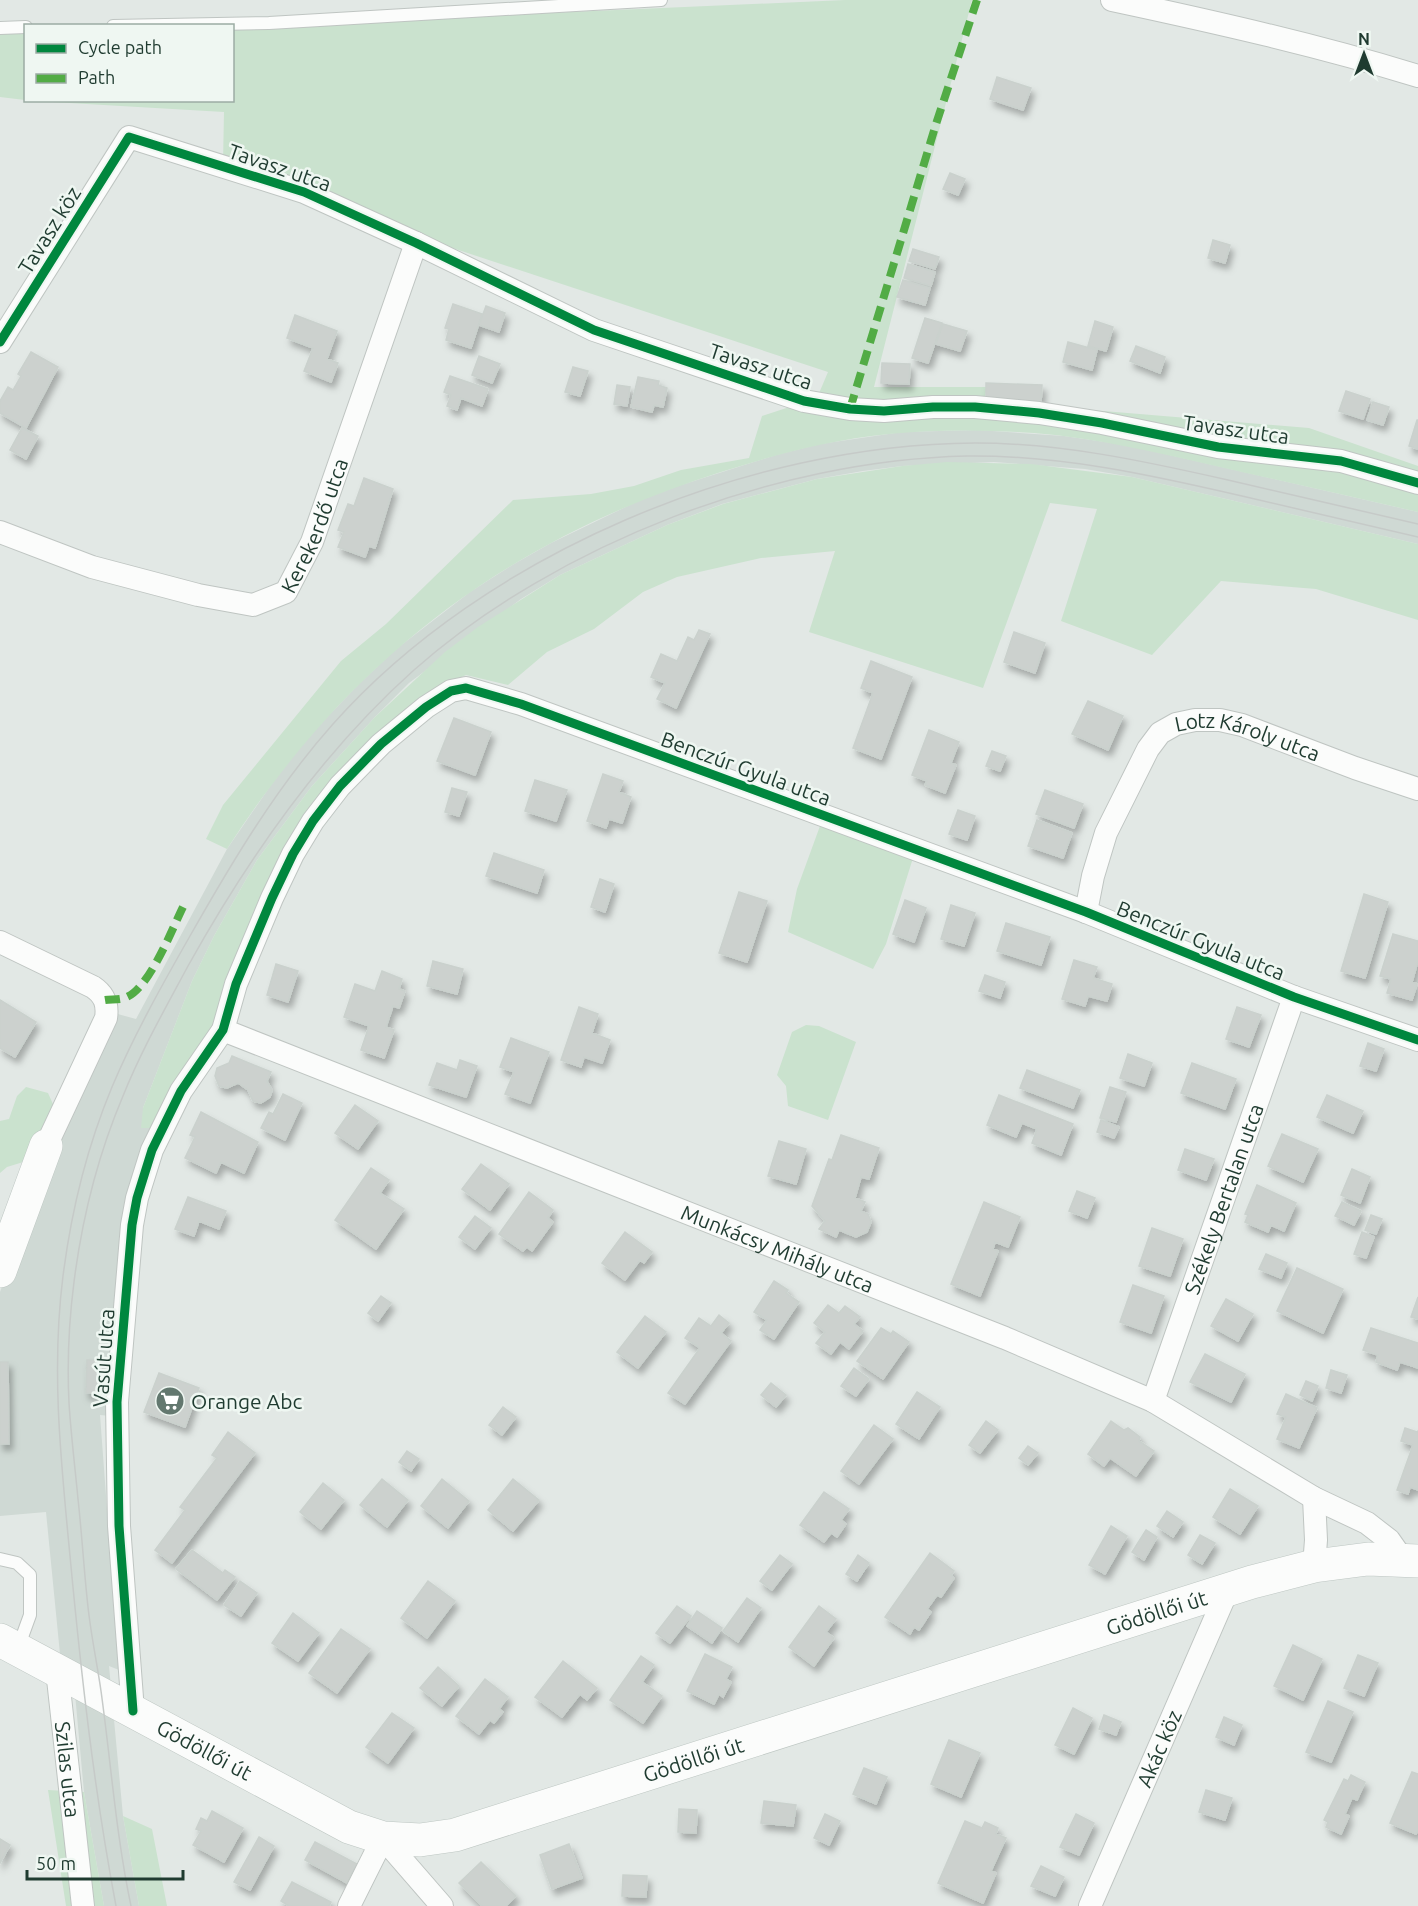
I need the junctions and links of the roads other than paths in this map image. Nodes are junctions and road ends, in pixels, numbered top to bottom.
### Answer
1 (661, 0) edge
2 (1112, 0) edge
3 (217, 24) edge
4 (24, 27) edge
5 (0, 28) edge
6 (1418, 76) edge
7 (129, 137) joint
8 (416, 243) junction
9 (0, 342) edge
10 (1418, 483) edge
11 (0, 532) edge
12 (1418, 789) edge
13 (1086, 912) junction
14 (0, 942) edge
15 (1294, 997) junction
16 (223, 1030) junction
17 (1418, 1040) edge
18 (46, 1146) joint
19 (0, 1271) edge
20 (1153, 1401) junction
21 (1314, 1498) junction
22 (0, 1559) edge
23 (1410, 1561) edge
24 (1314, 1566) junction
25 (1228, 1589) junction
26 (9, 1644) edge
27 (57, 1670) junction
28 (133, 1711) junction
29 (383, 1838) junction
30 (83, 1906) edge
31 (349, 1906) edge
32 (442, 1906) edge
33 (1090, 1906) edge

1 - 3 lane
2 - 6 street
4 - 5 lane
7 - 8 street, Tavasz utca
7 - 9 street, Tavasz köz
8 - 10 street, Tavasz utca
8 - 11 street, Kerekerdő utca
12 - 13 street, Lotz Károly utca
13 - 15 street, Benczúr Gyula utca
13 - 16 street, Benczúr Gyula utca
14 - 18 street
15 - 17 street, Benczúr Gyula utca
15 - 20 street, Székely Bertalan utca
16 - 20 street, Munkácsy Mihály utca
16 - 28 street, Vasút utca
18 - 19 main road
20 - 21 street, Munkácsy Mihály utca
21 - 23 street, Munkácsy Mihály utca
21 - 24 street
22 - 26 lane
23 - 24 main road, Gödöllői út
24 - 25 main road, Gödöllői út
25 - 29 main road, Gödöllői út
25 - 33 street, Akác köz
26 - 27 main road, Gödöllői út
27 - 28 main road, Gödöllői út
27 - 30 street, Szilas utca
28 - 29 main road, Gödöllői út
29 - 31 street
29 - 32 street

